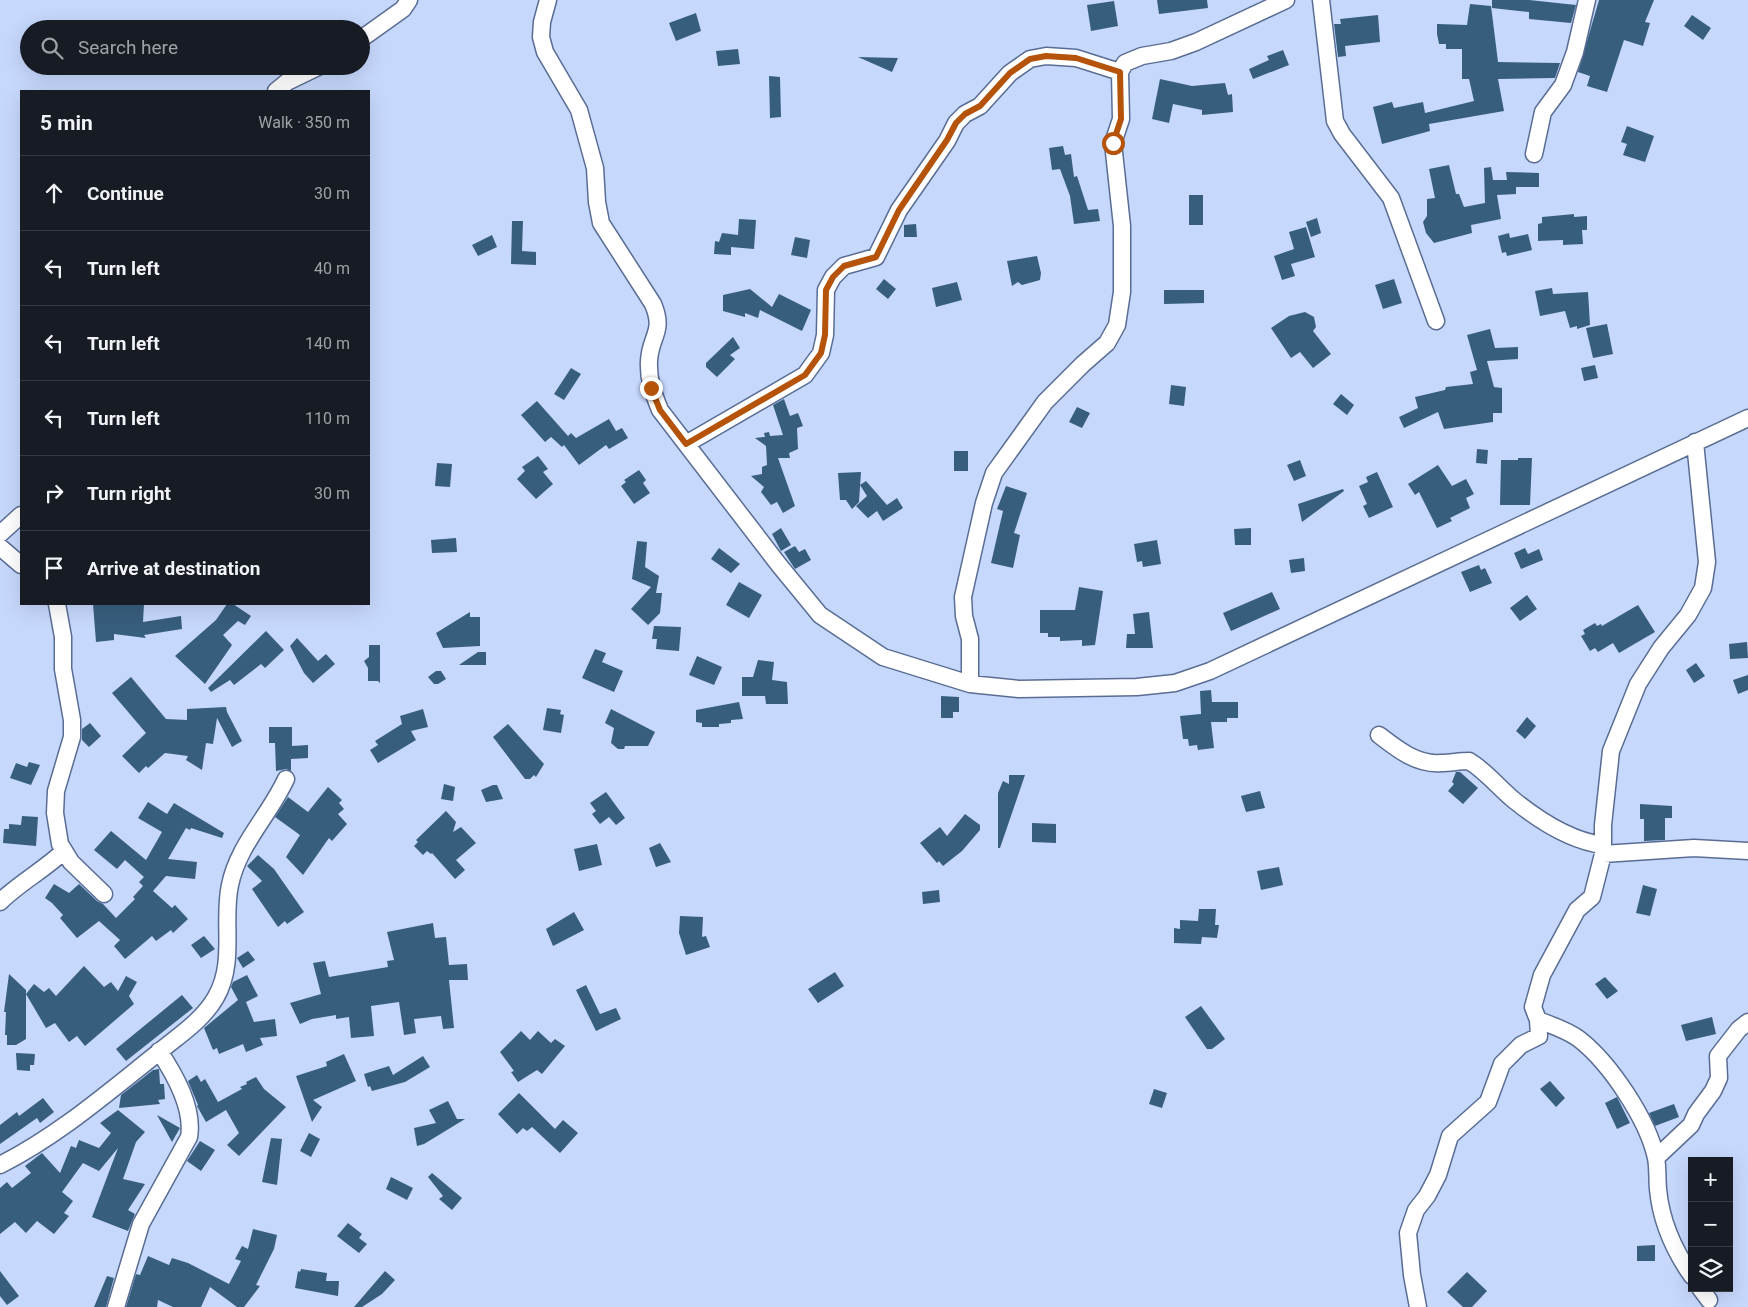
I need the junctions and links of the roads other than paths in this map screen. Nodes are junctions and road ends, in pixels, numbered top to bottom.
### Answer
1 (409, 0) edge
2 (548, 0) edge
3 (1286, 0) edge
4 (1321, 0) edge
5 (1587, 0) edge
6 (370, 33) edge
7 (1120, 72) junction
8 (301, 75) edge
9 (277, 90) edge
10 (1534, 154) dead end
11 (1436, 321) dead end
12 (1748, 418) edge
13 (1695, 442) junction
14 (686, 444) junction
15 (20, 516) edge
16 (0, 534) edge
17 (0, 547) edge
18 (20, 564) edge
19 (57, 605) edge
20 (970, 684) junction
21 (1379, 735) dead end
22 (286, 779) dead end
23 (1603, 850) junction
24 (64, 851) junction
25 (1748, 851) edge
26 (104, 894) dead end
27 (0, 902) edge
28 (1538, 1020) junction
29 (1748, 1022) edge
30 (160, 1051) junction
31 (1656, 1158) junction
32 (0, 1165) edge
33 (1688, 1271) edge
34 (116, 1307) edge
35 (1418, 1307) edge

1 - 6 street
2 - 14 street
3 - 7 street
4 - 11 street
5 - 10 street
7 - 14 street
7 - 20 street
8 - 9 street
12 - 13 street
13 - 20 street
13 - 23 street
14 - 20 street
15 - 16 street
17 - 18 street
19 - 24 street
21 - 23 street
22 - 30 street
23 - 25 street
23 - 28 street
24 - 26 street
24 - 27 street
28 - 31 street
28 - 35 street
29 - 31 street
30 - 32 street
30 - 34 street
31 - 33 street

